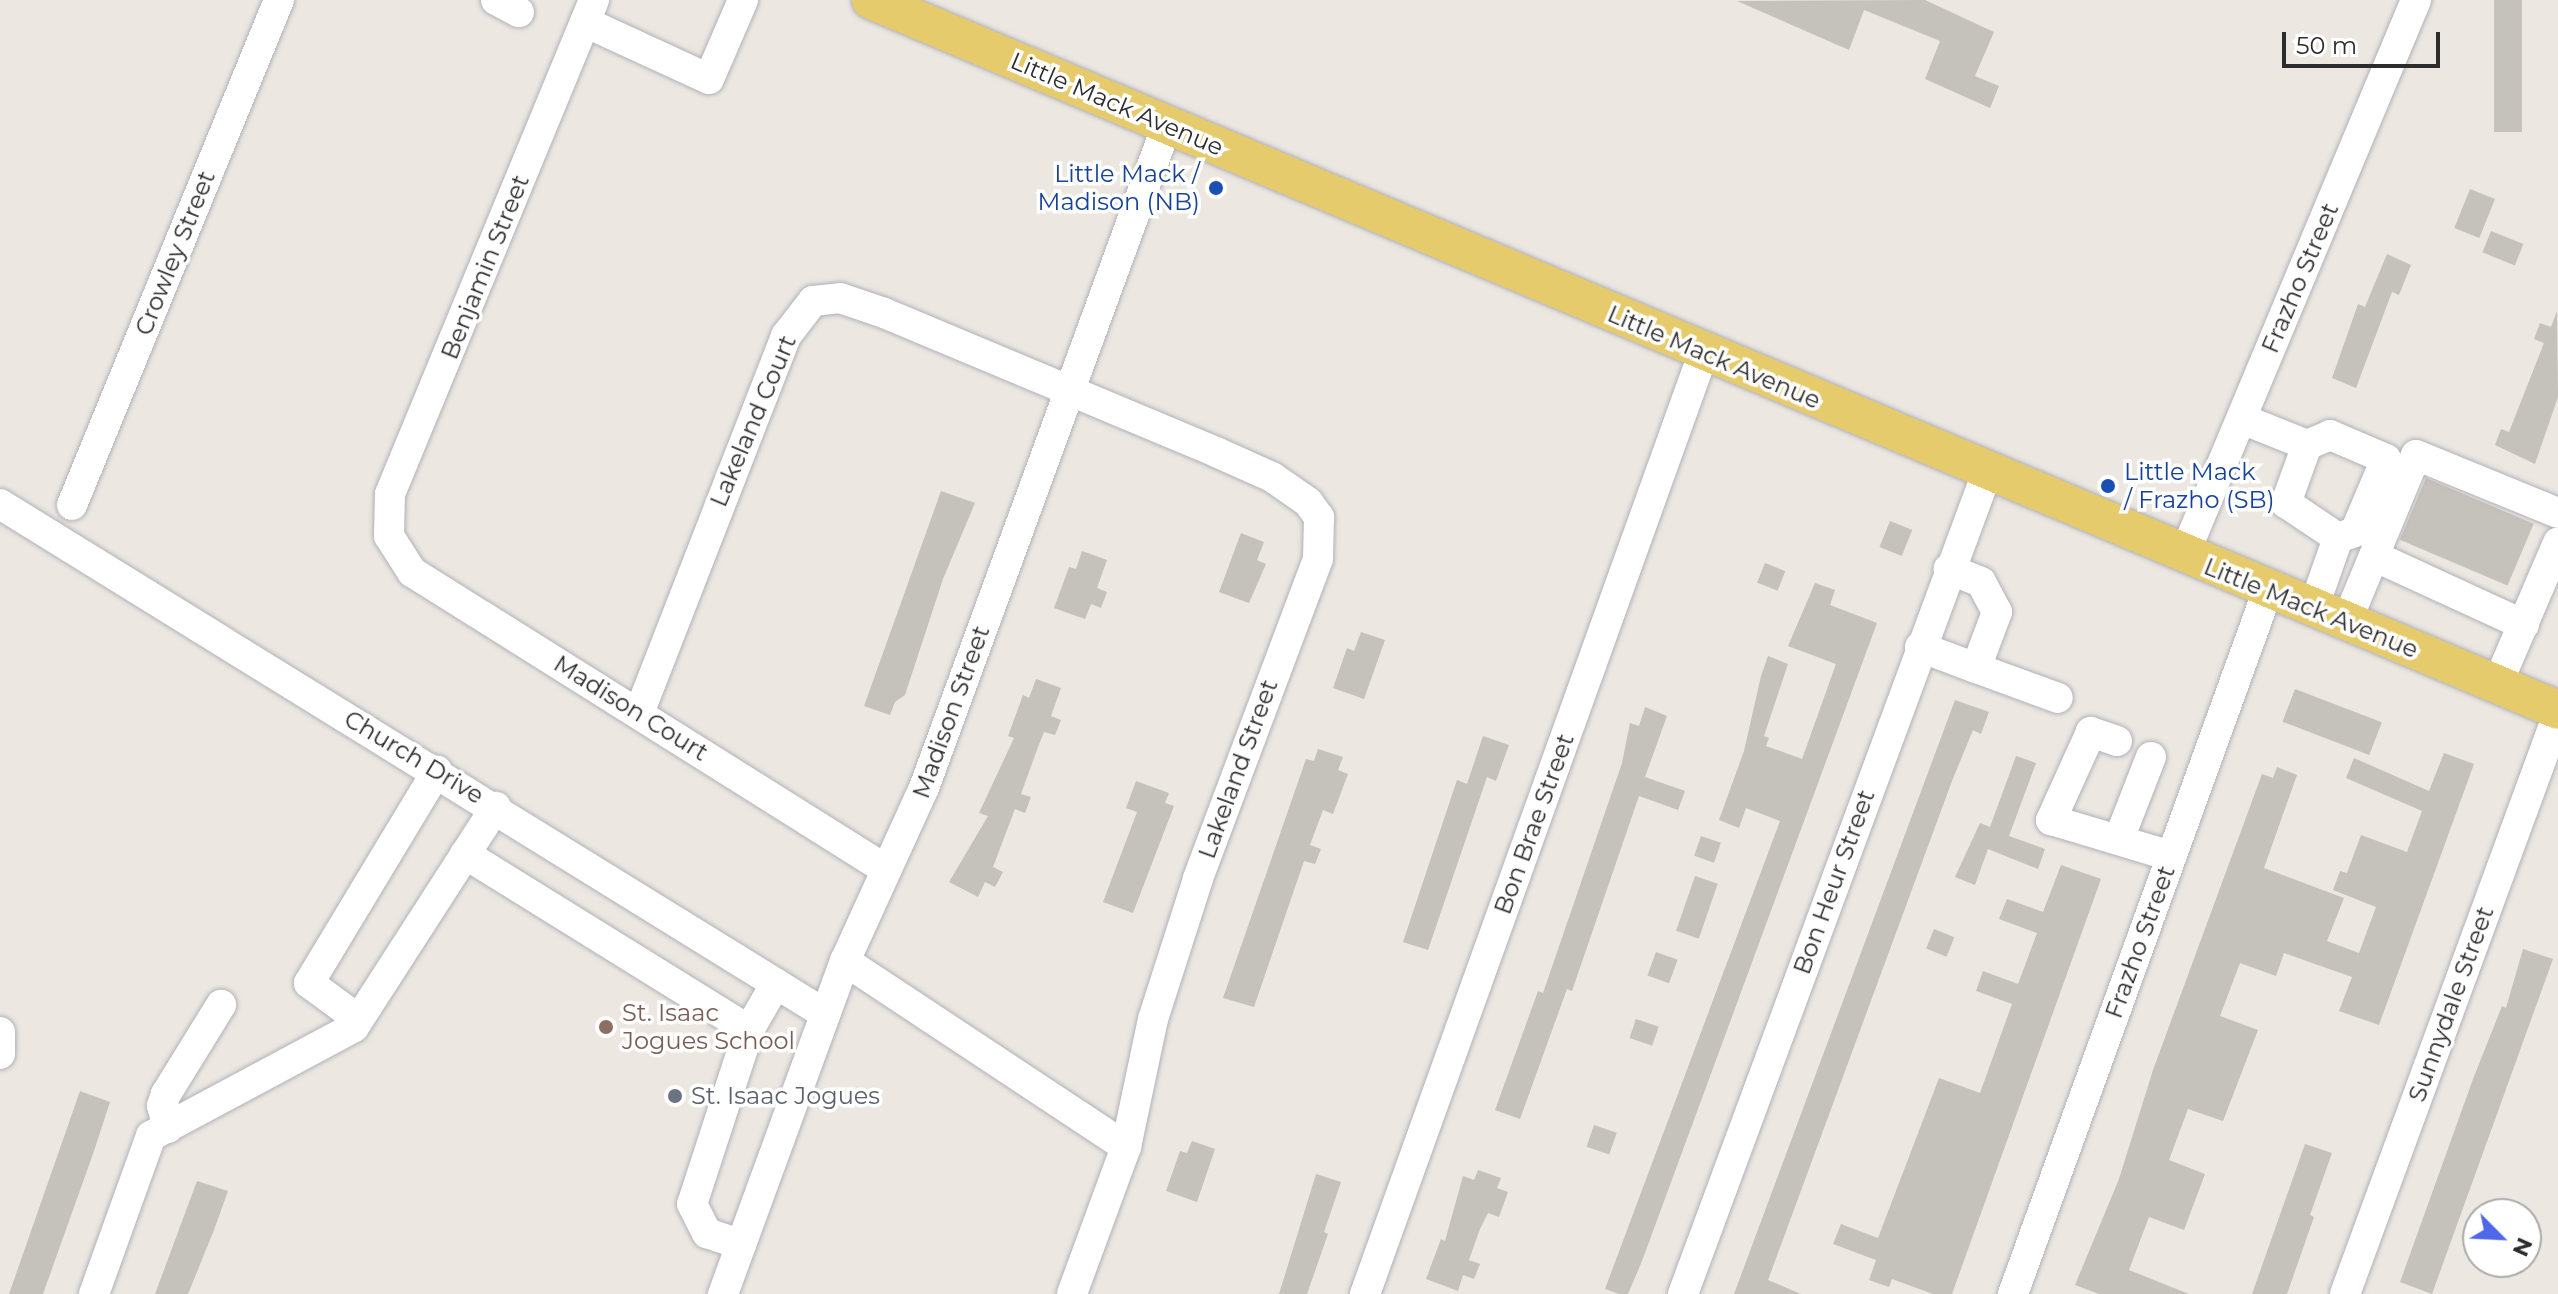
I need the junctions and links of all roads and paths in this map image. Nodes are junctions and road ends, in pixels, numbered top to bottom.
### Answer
1 (279, 0) edge
2 (743, 0) edge
3 (871, 0) edge
4 (2416, 0) edge
5 (590, 11) edge
6 (1167, 125) junction
7 (1703, 354) junction
8 (1068, 389) junction
9 (2242, 419) junction
10 (2307, 445) junction
11 (1988, 470) junction
12 (0, 504) edge
13 (72, 505) dead end
14 (2558, 513) edge
15 (389, 536) joint
16 (2338, 538) junction
17 (2558, 543) edge
18 (2184, 555) junction
19 (2374, 556) junction
20 (1949, 569) junction
21 (2268, 590) junction
22 (2329, 616) junction
23 (2524, 625) junction
24 (1920, 647) junction
25 (1976, 668) junction
26 (2497, 685) junction
27 (2058, 698) dead end
28 (2558, 712) edge
29 (639, 713) junction
30 (2135, 749) junction
31 (437, 771) junction
32 (2198, 776) junction
33 (496, 807) junction
34 (2119, 839) junction
35 (465, 854) junction
36 (2171, 856) junction
37 (885, 869) junction
38 (845, 961) junction
39 (776, 983) junction
40 (221, 1005) dead end
41 (825, 1014) junction
42 (358, 1019) junction
43 (749, 1030) junction
44 (0, 1032) edge
45 (0, 1054) edge
46 (160, 1132) junction
47 (1126, 1147) junction
48 (741, 1245) junction
49 (94, 1294) edge
50 (723, 1294) edge
51 (1072, 1294) edge
52 (1365, 1294) edge
53 (1683, 1294) edge
54 (2013, 1294) edge
55 (2345, 1294) edge

1 - 13 street, Crowley Street
2 - 5 street
3 - 6 main road, Little Mack Avenue
4 - 9 street, Frazho Street
5 - 15 street, Benjamin Street
6 - 7 main road, Little Mack Avenue
6 - 8 street, Madison Street
7 - 11 main road, Little Mack Avenue
7 - 52 street, Bon Brae Street
8 - 29 street, Lakeland Court
8 - 37 street, Madison Street
8 - 47 street, Lakeland Street
9 - 10 street
9 - 18 street, Frazho Street
10 - 16 street
10 - 16 street
11 - 18 main road, Little Mack Avenue
11 - 20 street, Bon Heur Street
12 - 31 street, Church Drive
14 - 19 street
15 - 29 street, Madison Court
16 - 22 street
17 - 23 street
18 - 21 main road, Little Mack Avenue
19 - 22 street
19 - 23 street
20 - 24 street, Bon Heur Street
20 - 25 street
21 - 22 main road, Little Mack Avenue
21 - 32 street, Frazho Street
22 - 26 main road, Little Mack Avenue
23 - 26 street
24 - 25 street
24 - 53 street, Bon Heur Street
25 - 27 street
26 - 28 main road, Little Mack Avenue
28 - 55 street, Sunnydale Street
29 - 37 street, Madison Court
30 - 32 street
30 - 34 street
30 - 34 street
31 - 33 street, Church Drive
31 - 42 street
32 - 36 street, Frazho Street
33 - 35 street
33 - 39 street, Church Drive
34 - 36 street
35 - 42 street
35 - 43 street
36 - 54 street, Frazho Street
37 - 38 street, Madison Street
38 - 41 street, Madison Street
38 - 47 street
39 - 41 street, Church Drive
39 - 43 street
40 - 46 street
41 - 48 street, Madison Street
42 - 46 street
43 - 48 street
44 - 45 street
46 - 49 street
47 - 51 street, Lakeland Street
48 - 50 street, Madison Street

